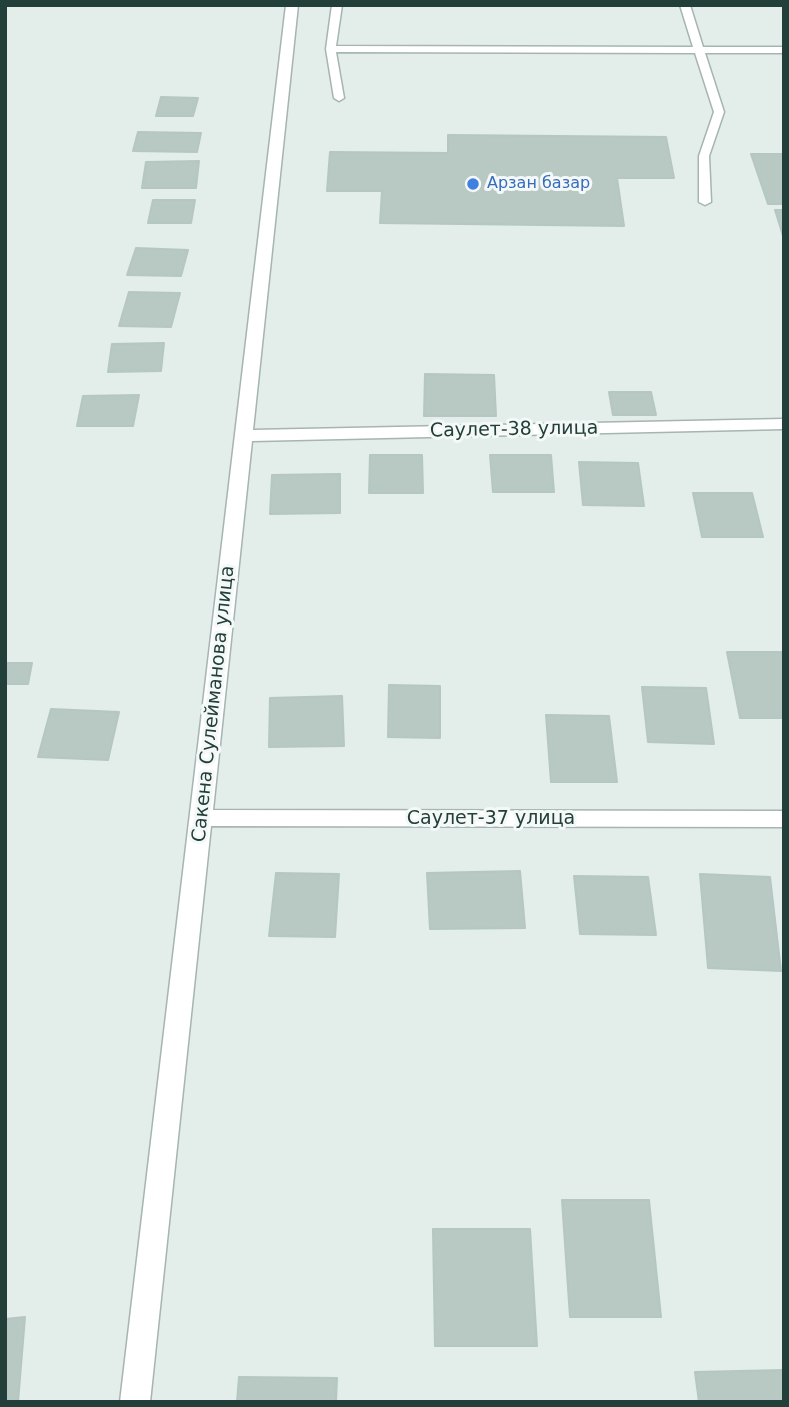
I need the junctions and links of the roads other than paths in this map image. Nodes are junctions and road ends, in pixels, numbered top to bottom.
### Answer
1 (292, 5) edge
2 (337, 5) edge
3 (685, 5) edge
4 (699, 48) junction
5 (331, 49) junction
6 (784, 50) edge
7 (339, 98) dead end
8 (705, 202) dead end
9 (784, 424) edge
10 (244, 436) junction
11 (201, 818) junction
12 (783, 819) edge
13 (135, 1402) edge

1 - 10 street, Сакена Сулейманова улица
2 - 5 lane
3 - 4 lane
4 - 5 lane
4 - 6 lane
4 - 8 lane
5 - 7 lane
9 - 10 street, Саулет-38 улица
10 - 11 street, Сакена Сулейманова улица
11 - 12 street, Саулет-37 улица
11 - 13 street, Сакена Сулейманова улица

